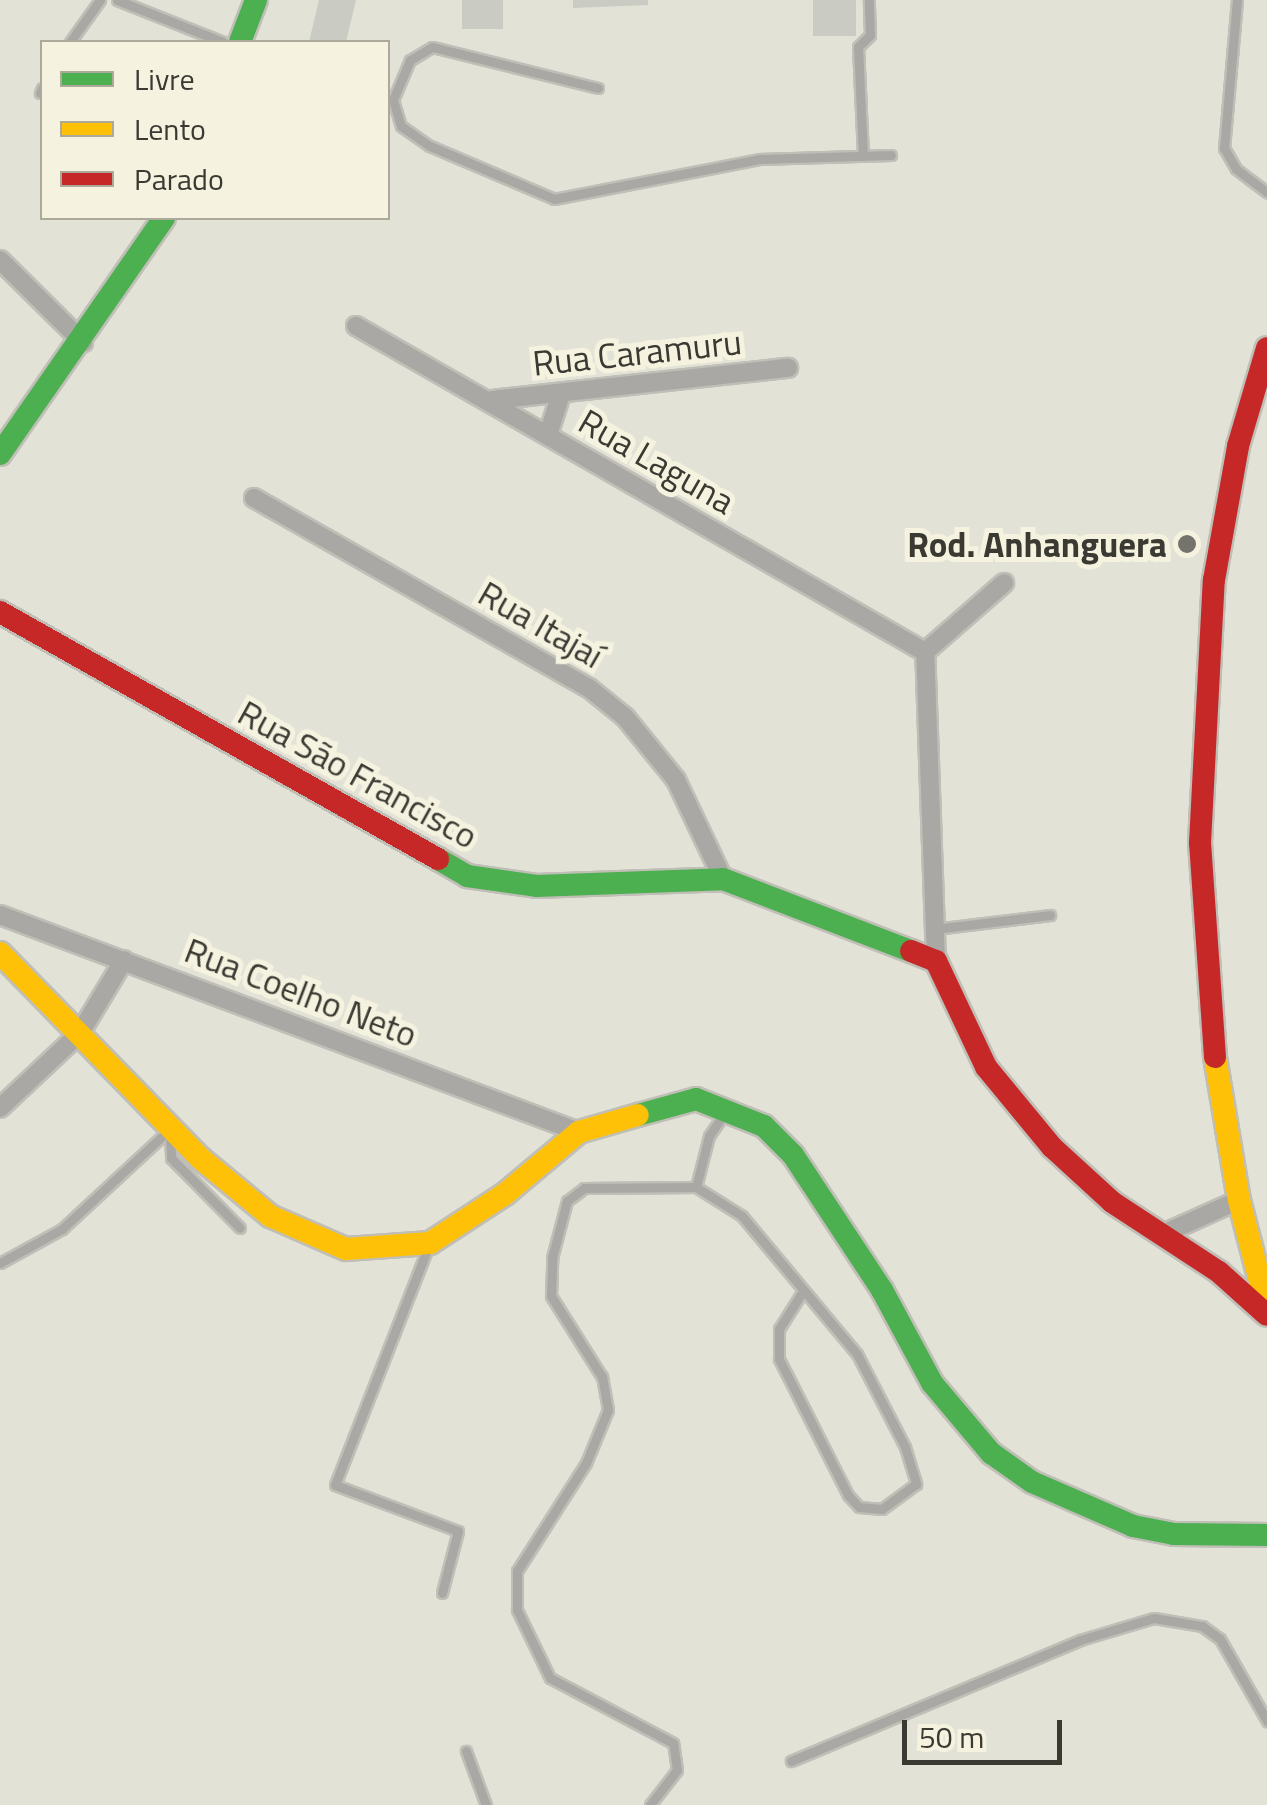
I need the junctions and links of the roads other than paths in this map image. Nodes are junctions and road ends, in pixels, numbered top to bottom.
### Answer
1 (100, 0) edge
2 (117, 0) edge
3 (256, 0) edge
4 (869, 0) edge
5 (1237, 0) edge
6 (71, 40) edge
7 (218, 40) edge
8 (241, 40) edge
9 (598, 88) dead end
10 (892, 155) dead end
11 (863, 156) junction
12 (1267, 192) edge
13 (163, 220) edge
14 (0, 260) edge
15 (356, 326) dead end
16 (84, 342) junction
17 (1267, 348) edge
18 (788, 368) dead end
19 (562, 394) junction
20 (492, 400) junction
21 (548, 436) junction
22 (0, 454) edge
23 (254, 498) dead end
24 (1004, 583) dead end
25 (0, 612) edge
26 (925, 652) junction
27 (722, 879) junction
28 (0, 915) edge
29 (1050, 915) dead end
30 (935, 928) junction
31 (0, 953) edge
32 (124, 960) junction
33 (936, 961) junction
34 (80, 1032) junction
35 (0, 1108) edge
36 (728, 1108) junction
37 (171, 1128) junction
38 (580, 1132) junction
39 (696, 1187) junction
40 (1239, 1200) junction
41 (240, 1228) dead end
42 (1161, 1235) junction
43 (430, 1243) junction
44 (0, 1263) edge
45 (801, 1294) junction
46 (1267, 1311) edge
47 (1267, 1535) edge
48 (442, 1592) dead end
49 (1267, 1721) edge
50 (466, 1751) dead end
51 (791, 1761) dead end
52 (486, 1805) edge
53 (650, 1805) edge

1 - 6 lane
2 - 7 lane
3 - 8 street
4 - 11 lane
5 - 12 lane
9 - 11 lane
10 - 11 lane
13 - 16 street
14 - 16 street
15 - 20 street, Rua Laguna
16 - 22 street
17 - 40 street
18 - 19 street, Rua Caramuru
19 - 20 street, Rua Caramuru
19 - 21 street
20 - 21 street, Rua Laguna
21 - 26 street, Rua Laguna
23 - 27 street, Rua Itajaí
24 - 26 street
25 - 27 street, Rua São Francisco
26 - 30 street
27 - 33 street, Rua São Francisco
28 - 32 street, Rua Coelho Neto
29 - 30 lane
30 - 33 street
31 - 34 street
32 - 34 street
32 - 38 street, Rua Coelho Neto
33 - 42 street
34 - 35 street
34 - 37 street
36 - 38 street
36 - 39 lane
36 - 47 street
37 - 41 lane
37 - 43 street
37 - 44 lane
38 - 43 street
39 - 45 lane
39 - 53 lane
40 - 42 street
40 - 46 street
42 - 46 street
43 - 48 lane
45 - 45 lane
49 - 51 lane
50 - 52 lane

